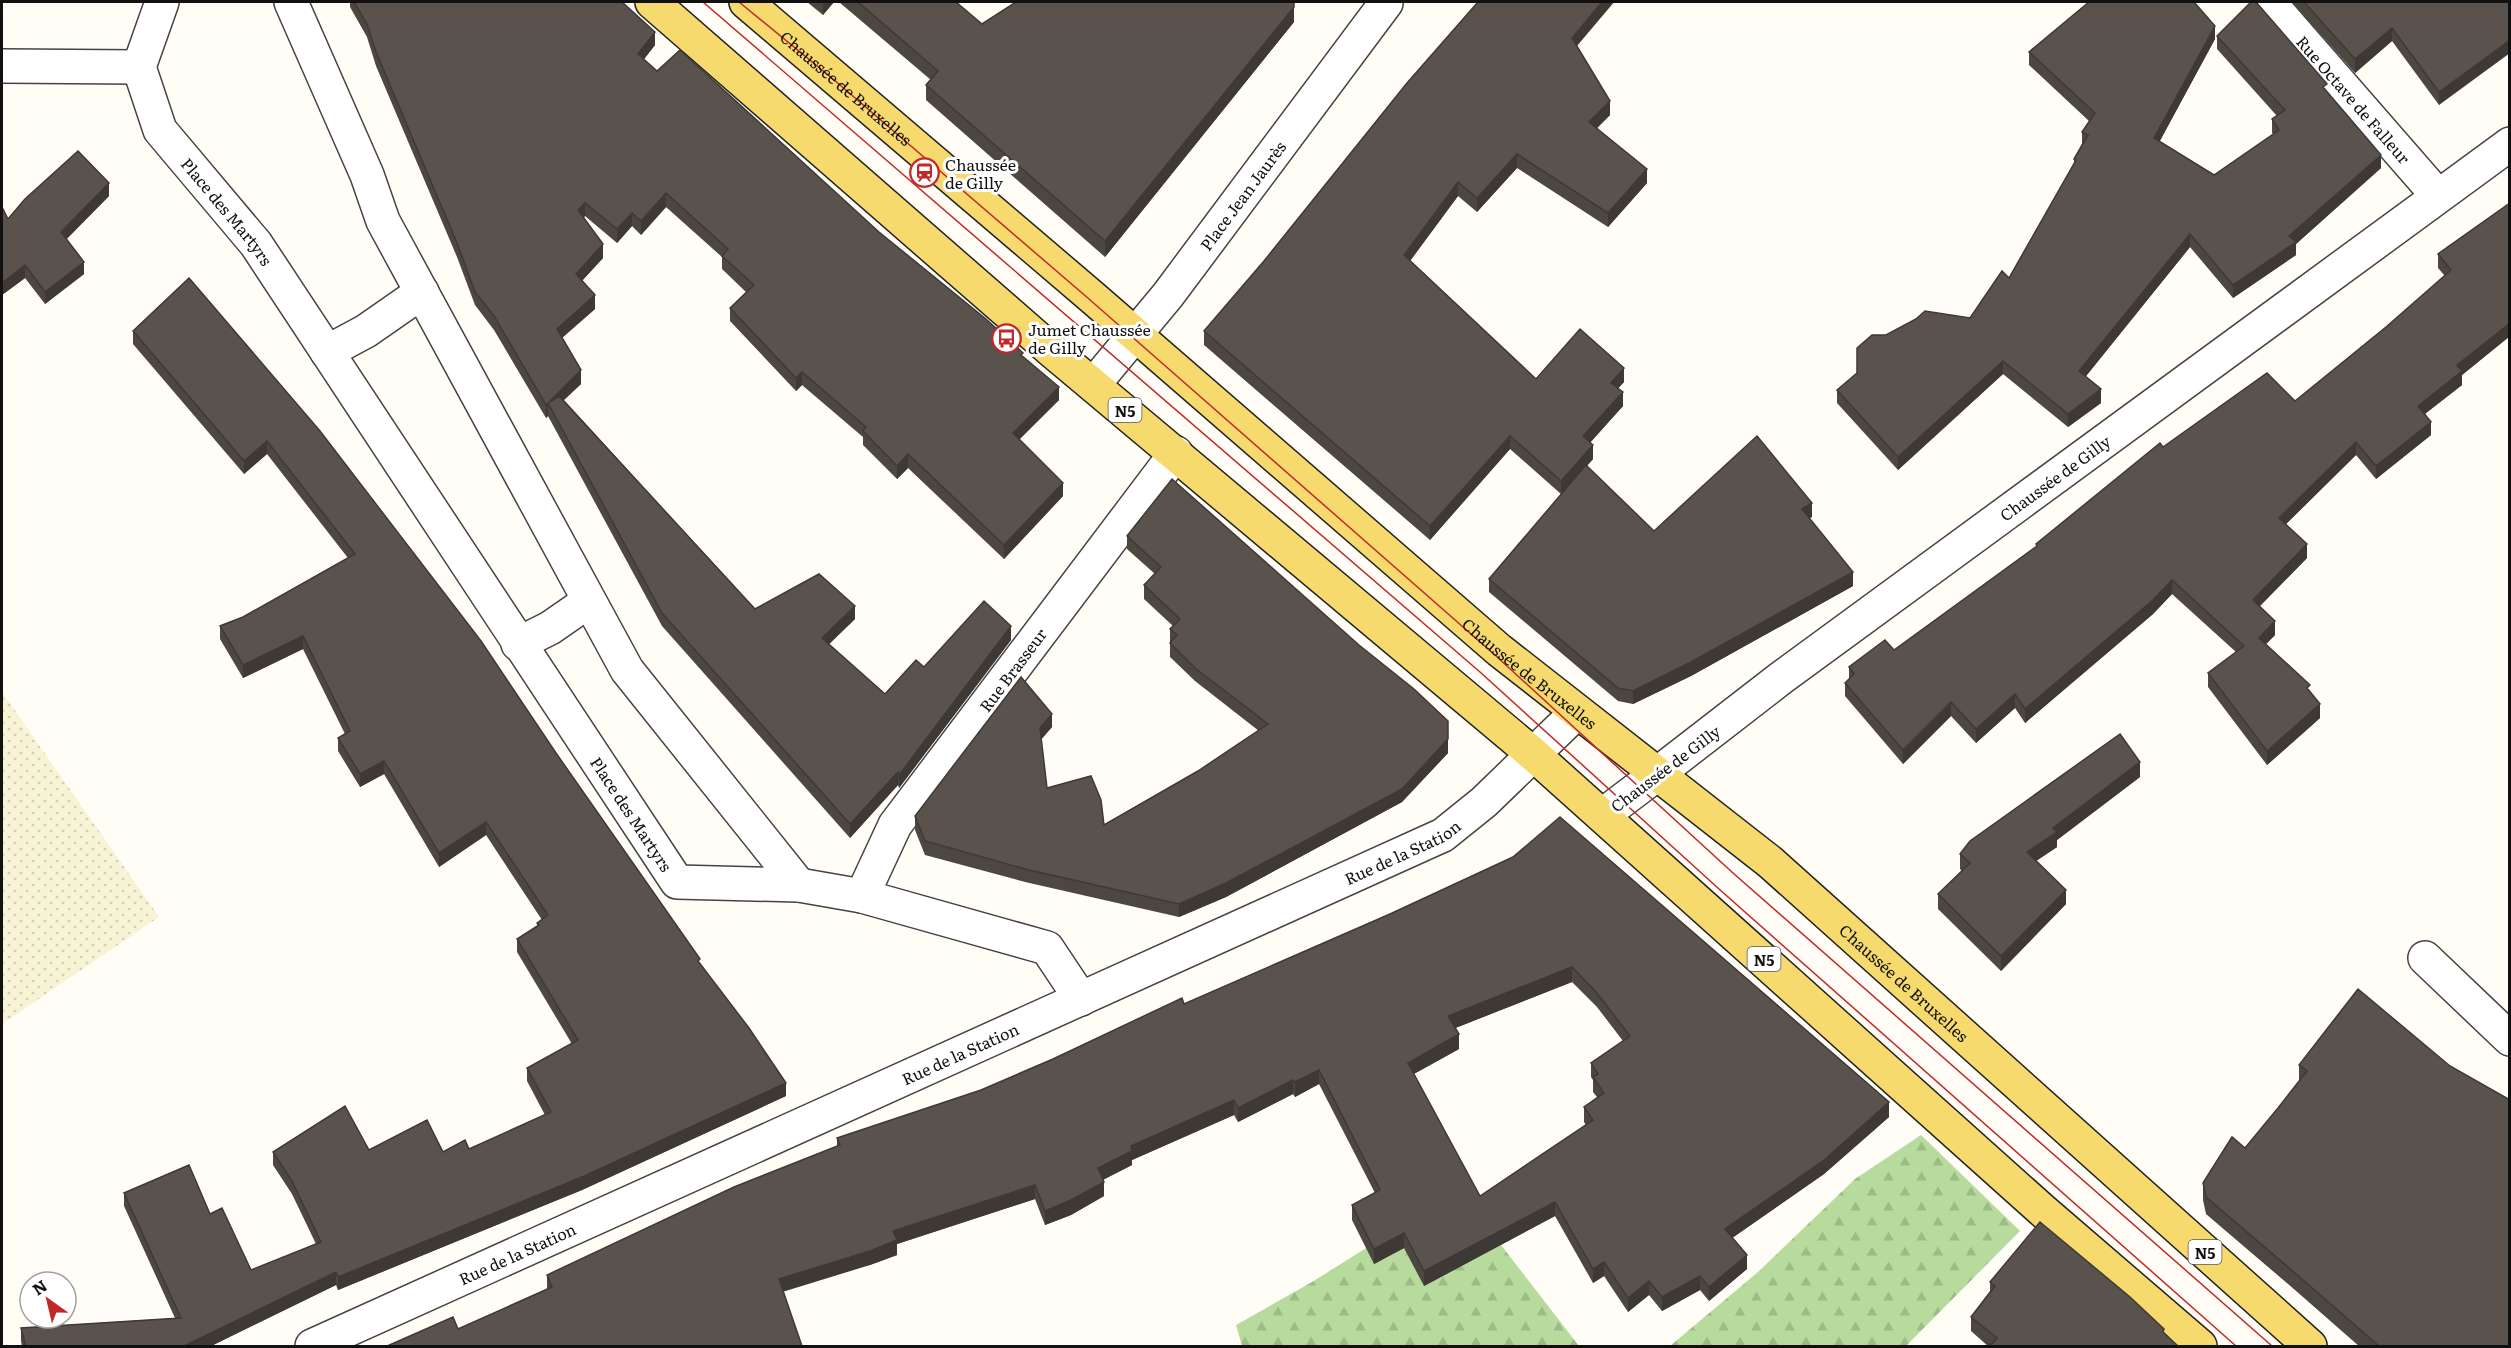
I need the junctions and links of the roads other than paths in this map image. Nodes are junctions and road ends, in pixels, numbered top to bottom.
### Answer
1 (162, 2) edge
2 (291, 2) edge
3 (652, 2) edge
4 (746, 2) edge
5 (1386, 2) edge
6 (2269, 2) edge
7 (2, 66) edge
8 (139, 67) junction
9 (2510, 144) edge
10 (2438, 196) junction
11 (422, 292) junction
12 (1134, 335) junction
13 (327, 352) junction
14 (1094, 384) junction
15 (1176, 453) junction
16 (589, 601) junction
17 (518, 644) junction
18 (1577, 712) junction
19 (1533, 754) junction
20 (1658, 774) junction
21 (1603, 815) junction
22 (799, 885) junction
23 (862, 896) junction
24 (2425, 958) dead end
25 (1081, 999) junction
26 (2510, 1039) edge
27 (312, 1347) edge
28 (2200, 1347) edge
29 (2310, 1347) edge

1 - 8 street
2 - 11 street
3 - 14 main road, N5
4 - 12 main road, Chaussée de Bruxelles / N5
5 - 12 street, Place Jean Jaurès
6 - 10 street, Rue Octave de Falleur
7 - 8 street
8 - 13 street, Place des Martyrs
9 - 10 street, Chaussée de Gilly
10 - 20 street, Chaussée de Gilly
11 - 13 street
11 - 16 street
12 - 14 street, Place Jean Jaurès
12 - 18 main road, Chaussée de Bruxelles / N5
13 - 17 street, Place des Martyrs
14 - 15 main road, N5
15 - 19 main road, N5
15 - 23 street, Rue Brasseur
16 - 17 street
16 - 22 street
17 - 22 street, Place des Martyrs
18 - 19 street, Rue de la Station
18 - 20 main road, Chaussée de Bruxelles / N5
19 - 21 main road, N5
19 - 25 street, Rue de la Station
20 - 21 street, Chaussée de Gilly
20 - 29 main road, Chaussée de Bruxelles / N5
21 - 28 main road, N5
22 - 23 street, Place des Martyrs
23 - 25 street, Place des Martyrs
24 - 26 street
25 - 27 street, Rue de la Station

